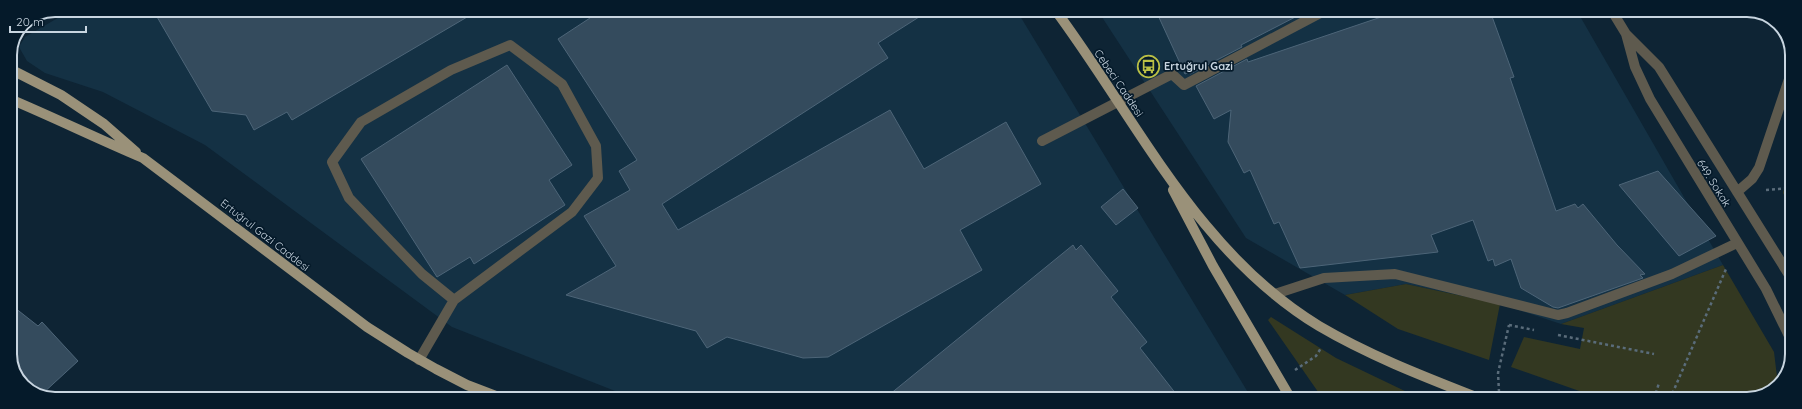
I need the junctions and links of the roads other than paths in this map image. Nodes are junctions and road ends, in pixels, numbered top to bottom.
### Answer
1 (1061, 17) edge
2 (1313, 17) edge
3 (1616, 17) edge
4 (1626, 34) junction
5 (17, 73) edge
6 (1785, 91) edge
7 (17, 102) edge
8 (1118, 102) junction
9 (1042, 141) dead end
10 (143, 158) junction
11 (1162, 169) junction
12 (1737, 192) junction
13 (1737, 243) junction
14 (1785, 268) edge
15 (1275, 294) junction
16 (454, 300) junction
17 (1785, 328) edge
18 (419, 360) junction
19 (487, 392) edge
20 (1287, 392) edge
21 (1462, 392) edge

1 - 8 main road, Cebeci Caddesi
2 - 8 street
3 - 4 street, 649. Sokak
4 - 12 street, 649. Sokak
4 - 13 street, 649. Sokak
5 - 10 main road
6 - 12 street
7 - 10 main road, Ertuğrul Gazi Caddesi
8 - 9 street
8 - 11 main road, Cebeci Caddesi
10 - 18 main road, Ertuğrul Gazi Caddesi
11 - 15 main road
11 - 20 main road
12 - 14 street, 649. Sokak
13 - 15 street
13 - 17 street, 649. Sokak
15 - 21 main road
16 - 16 street
16 - 18 street
18 - 19 main road, Ertuğrul Gazi Caddesi

